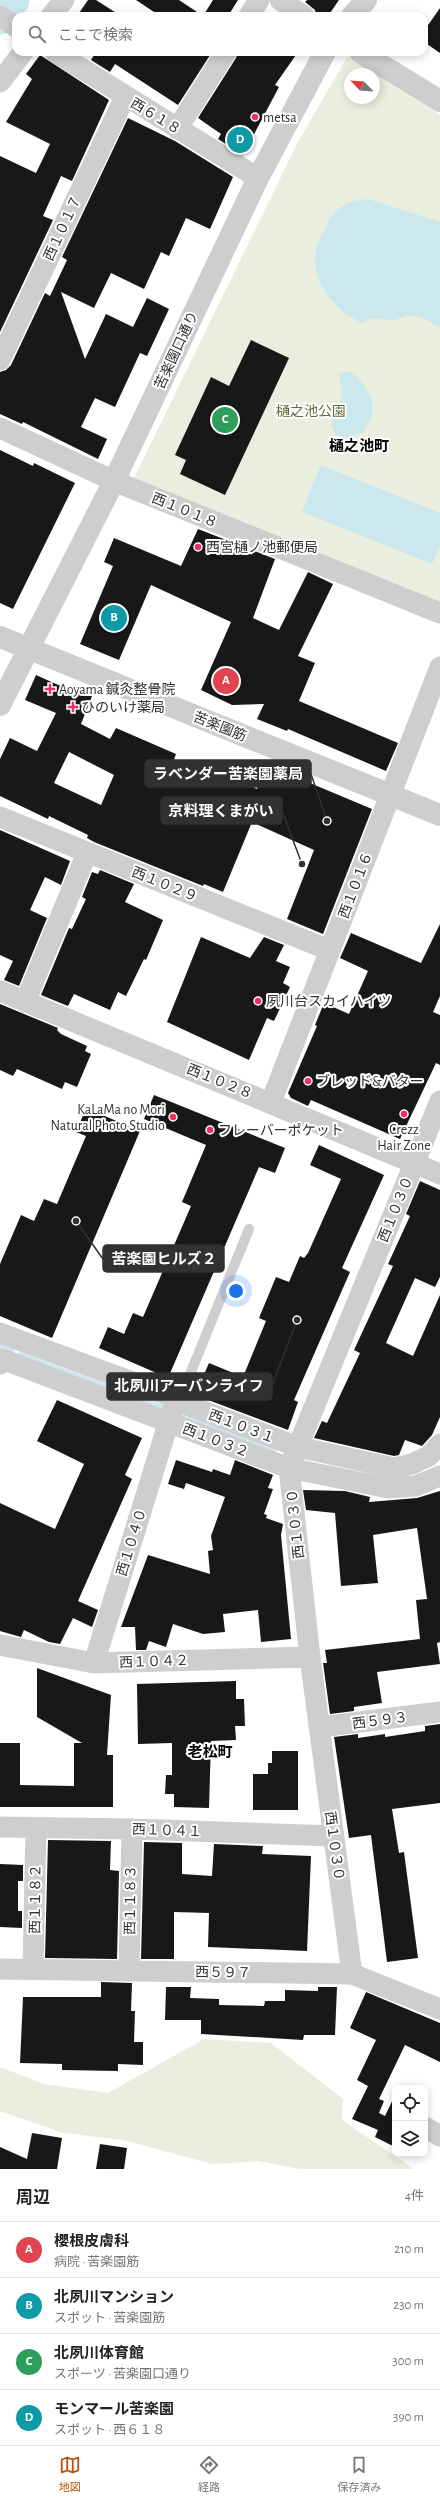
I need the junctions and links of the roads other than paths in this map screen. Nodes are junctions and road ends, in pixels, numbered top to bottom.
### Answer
1 (64, 0) edge
2 (259, 0) edge
3 (280, 0) edge
4 (366, 0) edge
5 (54, 12) edge
6 (252, 12) edge
7 (298, 12) edge
8 (356, 12) edge
9 (0, 16) edge
10 (12, 24) edge
11 (20, 56) edge
12 (61, 56) edge
13 (223, 56) edge
14 (323, 56) edge
15 (367, 56) edge
16 (0, 82) edge
17 (125, 97) junction
18 (440, 101) edge
19 (177, 129) junction
20 (258, 178) junction
21 (0, 360) edge
22 (0, 428) edge
23 (114, 481) junction
24 (440, 613) edge
25 (0, 637) edge
26 (28, 648) junction
27 (440, 667) edge
28 (0, 705) edge
29 (390, 795) junction
30 (440, 815) edge
31 (0, 817) edge
32 (86, 853) junction
33 (329, 950) junction
34 (0, 990) edge
35 (25, 1002) junction
36 (440, 1101) edge
37 (271, 1102) junction
38 (414, 1163) junction
39 (440, 1174) edge
40 (249, 1229) dead end
41 (6, 1336) edge
42 (1, 1361) edge
43 (176, 1398) junction
44 (168, 1422) junction
45 (440, 1444) edge
46 (298, 1447) junction
47 (289, 1468) junction
48 (440, 1476) edge
49 (0, 1645) edge
50 (310, 1657) junction
51 (94, 1663) junction
52 (440, 1712) edge
53 (320, 1727) junction
54 (0, 1828) edge
55 (36, 1828) junction
56 (132, 1829) junction
57 (334, 1836) junction
58 (0, 1969) edge
59 (33, 1969) junction
60 (129, 1971) junction
61 (352, 1974) junction
62 (440, 2009) edge
63 (428, 2129) edge
64 (440, 2136) edge

1 - 5 street
2 - 6 street
3 - 7 street
4 - 8 street
9 - 10 street
11 - 16 street
12 - 17 street, 西６１８
13 - 19 street
14 - 20 street, 苦楽園口通り
15 - 18 street
17 - 19 street, 西６１８
17 - 21 street, 西１０１７
19 - 20 street, 西６１８
20 - 23 street, 苦楽園口通り
22 - 23 street, 西１０１８
23 - 24 street, 西１０１８
23 - 26 street, 苦楽園口通り
25 - 26 street, 苦楽園筋
26 - 28 street, 苦楽園口通り
26 - 29 street, 苦楽園筋
27 - 29 street, 西１０１６
29 - 30 street, 苦楽園筋
29 - 33 street, 西１０１６
31 - 32 street, 西１０２９
32 - 33 street, 西１０２９
32 - 35 street
33 - 37 street, 西１０１６
34 - 35 street, 西１０２８
35 - 37 street, 西１０２８
36 - 38 street, 西１０３０
37 - 38 street, 西１０２８
38 - 39 street, 西１０２８
38 - 46 street, 西１０３０
40 - 43 lane
41 - 42 street
41 - 43 street, 西１０３１
42 - 44 street, 西１０３２
43 - 44 street, 西１０４０
43 - 46 street, 西１０３１
44 - 47 street, 西１０３２
44 - 51 street, 西１０４０
45 - 46 street, 西１０３１
46 - 47 street, 西１０３０
47 - 48 street, 西１０３２
47 - 50 street, 西１０３０
49 - 51 street, 西１０４２
50 - 51 street, 西１０４２
50 - 53 street, 西１０３０
52 - 53 street, 西５９３
53 - 57 street, 西１０３０
54 - 55 street, 西１０４１
55 - 56 street, 西１０４１
55 - 59 street, 西１１８２
56 - 57 street, 西１０４１
56 - 60 street, 西１１８３
57 - 61 street, 西１０３０
58 - 59 street, 西５９７
59 - 60 street, 西５９７
60 - 61 street, 西５９７
61 - 62 street, 西５９７
63 - 64 street

